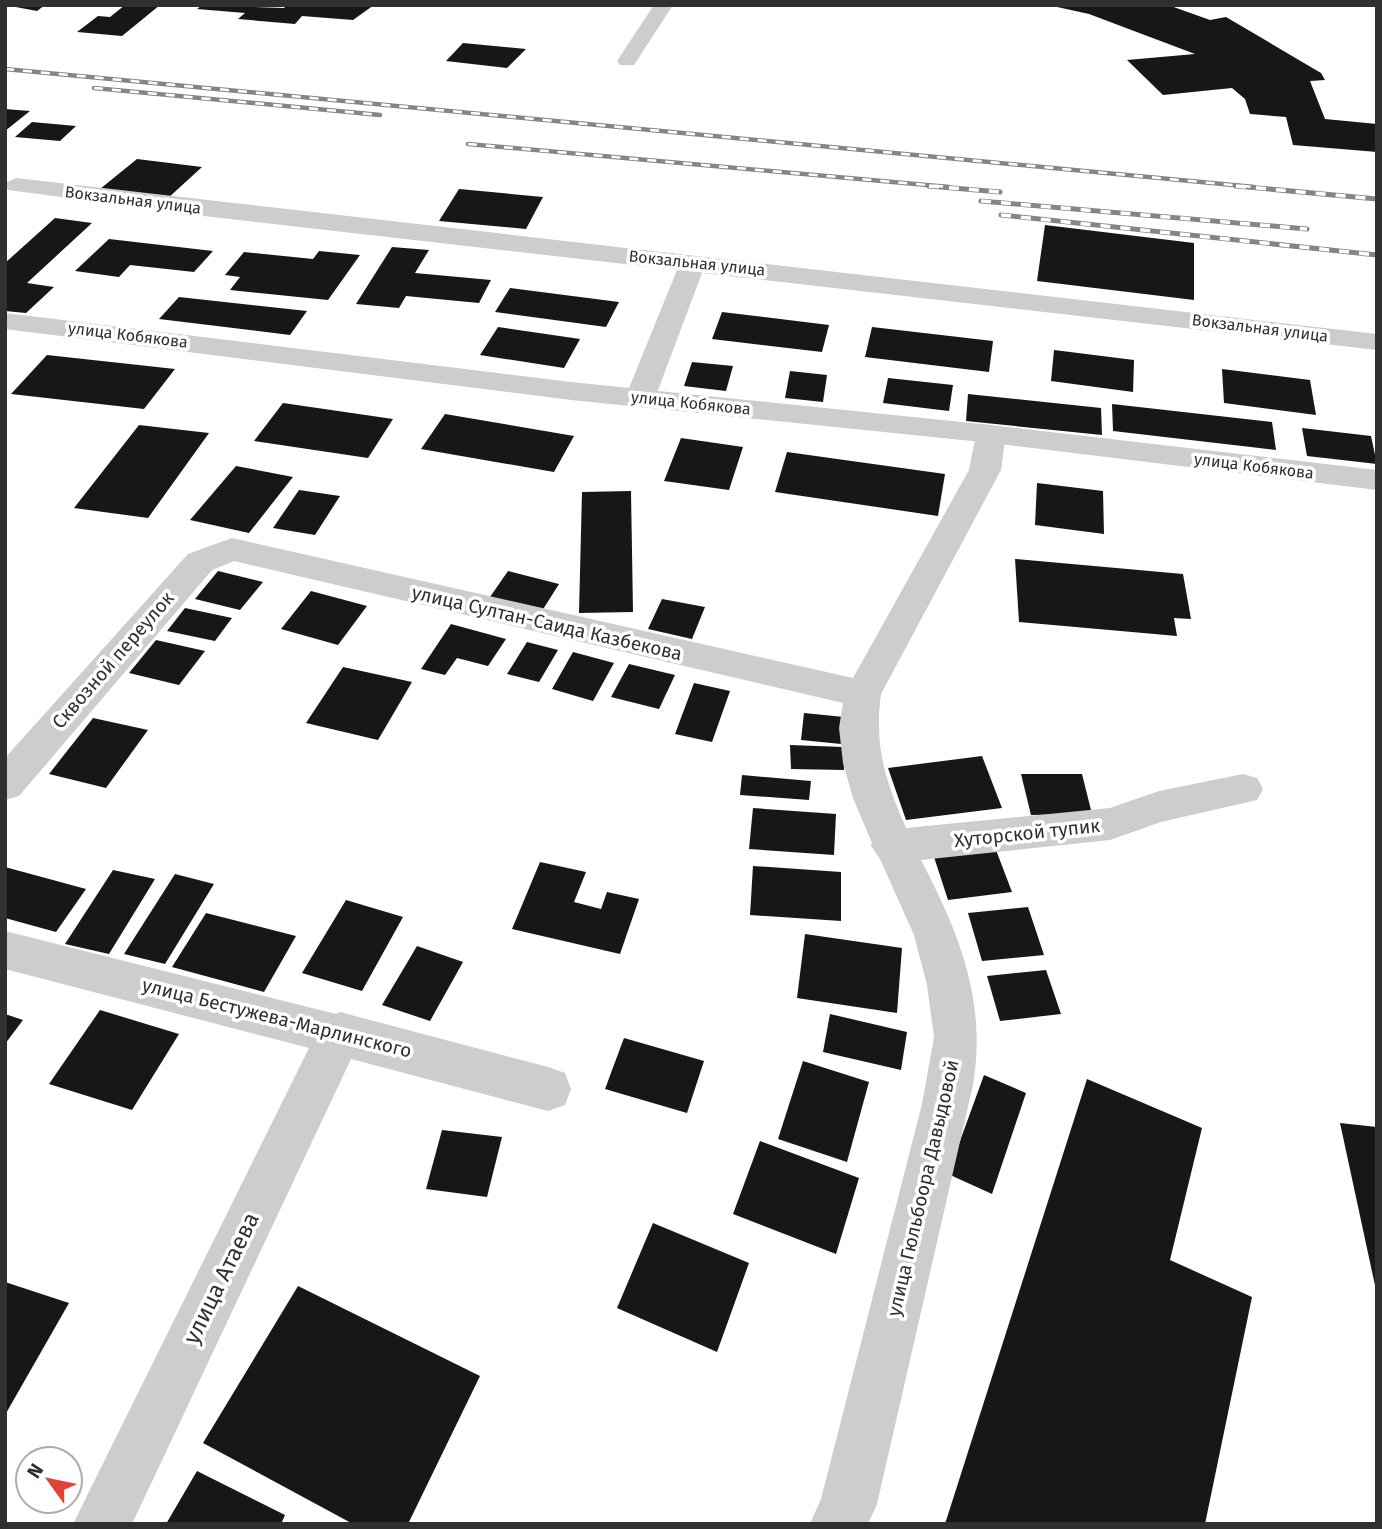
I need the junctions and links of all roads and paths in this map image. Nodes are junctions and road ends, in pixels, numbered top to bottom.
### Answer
1 (664, 5) edge
2 (627, 61) dead end
3 (16, 185) dead end
4 (693, 262) junction
5 (5, 321) edge
6 (1377, 342) edge
7 (640, 398) junction
8 (991, 434) junction
9 (1377, 480) edge
10 (232, 549) joint
11 (863, 694) junction
12 (5, 785) edge
13 (1243, 789) dead end
14 (891, 846) junction
15 (5, 950) edge
16 (340, 1033) junction
17 (548, 1089) dead end
18 (102, 1524) edge
19 (839, 1524) edge

1 - 2 street
3 - 4 street, Вокзальная улица
4 - 6 street, Вокзальная улица
4 - 7 street
5 - 7 street, улица Кобякова
7 - 8 street, улица Кобякова
8 - 9 street, улица Кобякова
8 - 11 street, улица Гюльбоора Давыдовой
10 - 11 street, улица Султан-Саида Казбекова
10 - 12 street, Сквозной переулок
11 - 14 street, улица Гюльбоора Давыдовой
13 - 14 street, Хуторской тупик
14 - 19 street, улица Гюльбоора Давыдовой
15 - 16 street, улица Бестужева-Марлинского
16 - 17 street, улица Бестужева-Марлинского
16 - 18 street, улица Атаева

